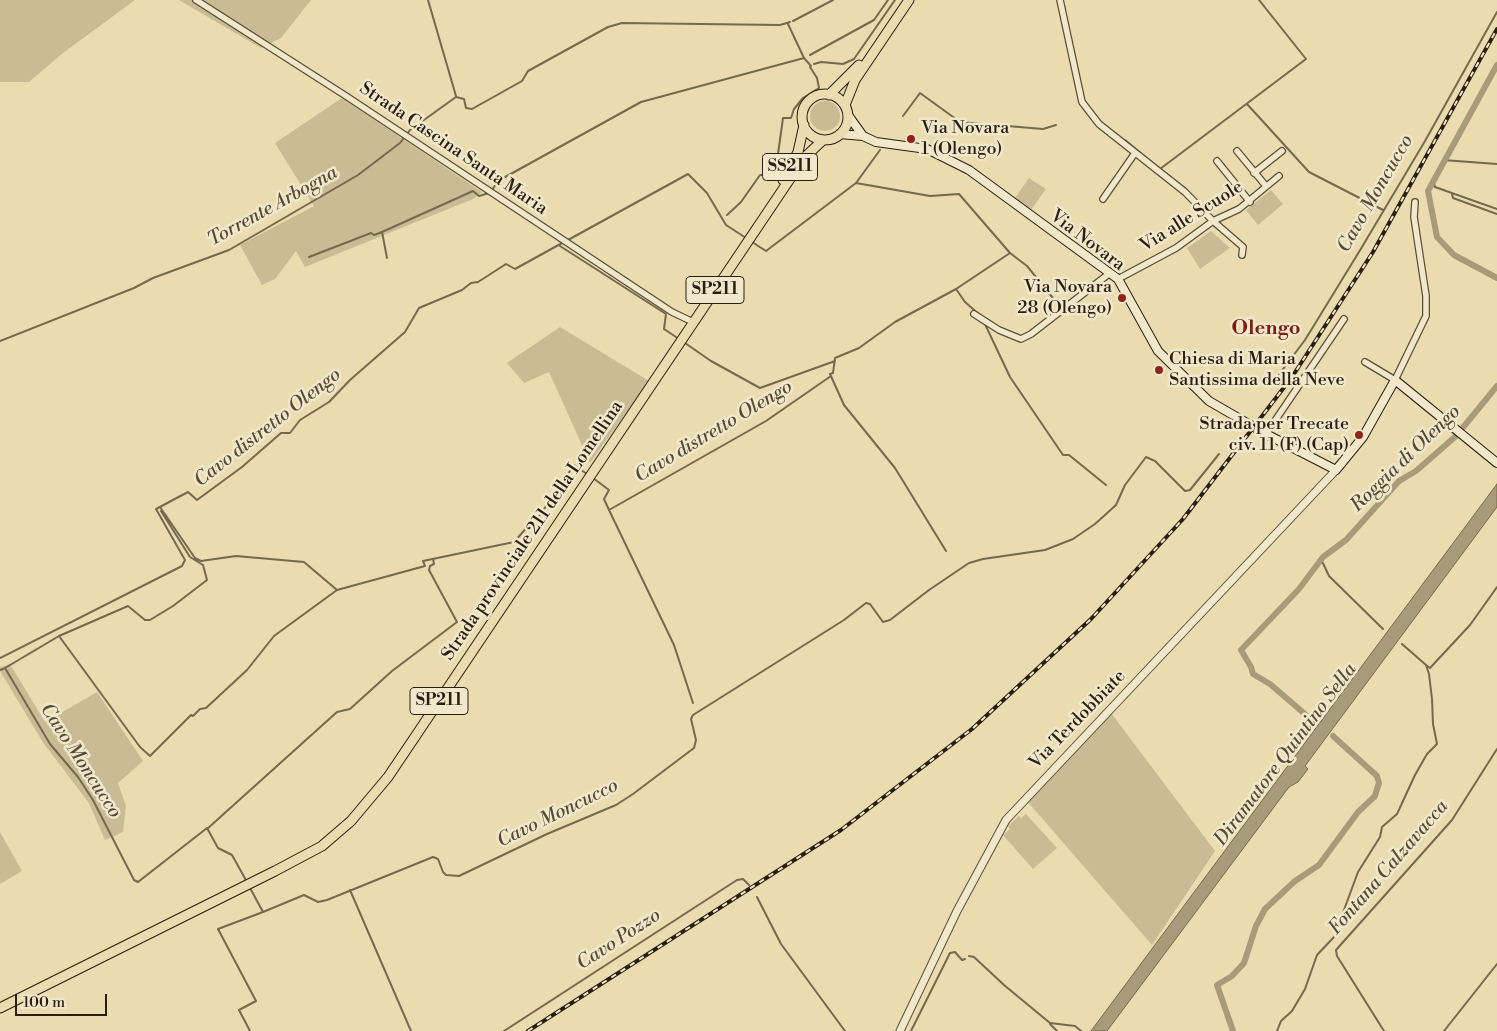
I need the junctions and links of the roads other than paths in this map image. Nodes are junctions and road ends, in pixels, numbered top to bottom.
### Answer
1 (196, 0) edge
2 (909, 0) edge
3 (1060, 0) edge
4 (873, 51) junction
5 (828, 94) junction
6 (845, 105) junction
7 (848, 115) junction
8 (804, 125) junction
9 (840, 134) junction
10 (863, 136) junction
11 (823, 140) junction
12 (1237, 151) dead end
13 (1282, 152) dead end
14 (1135, 153) junction
15 (1217, 161) dead end
16 (1254, 173) junction
17 (1279, 176) dead end
18 (1266, 186) junction
19 (1103, 199) dead end
20 (1250, 202) junction
21 (1415, 202) dead end
22 (770, 207) junction
23 (1213, 221) junction
24 (1242, 255) dead end
25 (1110, 273) junction
26 (1118, 279) junction
27 (974, 314) dead end
28 (1344, 319) dead end
29 (693, 322) junction
30 (1365, 362) dead end
31 (1395, 380) junction
32 (1266, 434) junction
33 (1497, 463) edge
34 (1336, 470) junction
35 (0, 1008) edge
36 (900, 1031) edge

1 - 29 street, Strada Cascina Santa Maria
2 - 4 main road
3 - 14 street
4 - 5 main road, SS211
4 - 6 main road
5 - 6 main road
5 - 8 main road, SS211
6 - 7 main road
7 - 9 main road
7 - 10 main road
8 - 11 main road, SS211
8 - 22 main road, SS211
9 - 10 main road, Via Novara
9 - 11 main road, SS211
10 - 25 main road, Via Novara
11 - 22 main road, SS211
12 - 16 street
13 - 16 street
14 - 19 street
14 - 23 street
15 - 20 street
16 - 18 street
17 - 18 street, Via alle Scuole
18 - 20 street, Via alle Scuole
20 - 23 street, Via alle Scuole
21 - 31 street
22 - 29 main road, Strada provinciale 211 della Lomellina / SP211
23 - 24 street
23 - 26 street, Via alle Scuole
25 - 26 main road, Via Novara
25 - 27 street
26 - 32 main road, Via Novara
28 - 32 street
29 - 35 main road, Strada provinciale 211 della Lomellina / SP211
30 - 31 street
31 - 33 main road
31 - 34 main road
32 - 34 main road, Via Novara
34 - 36 street, Via Terdobbiate

